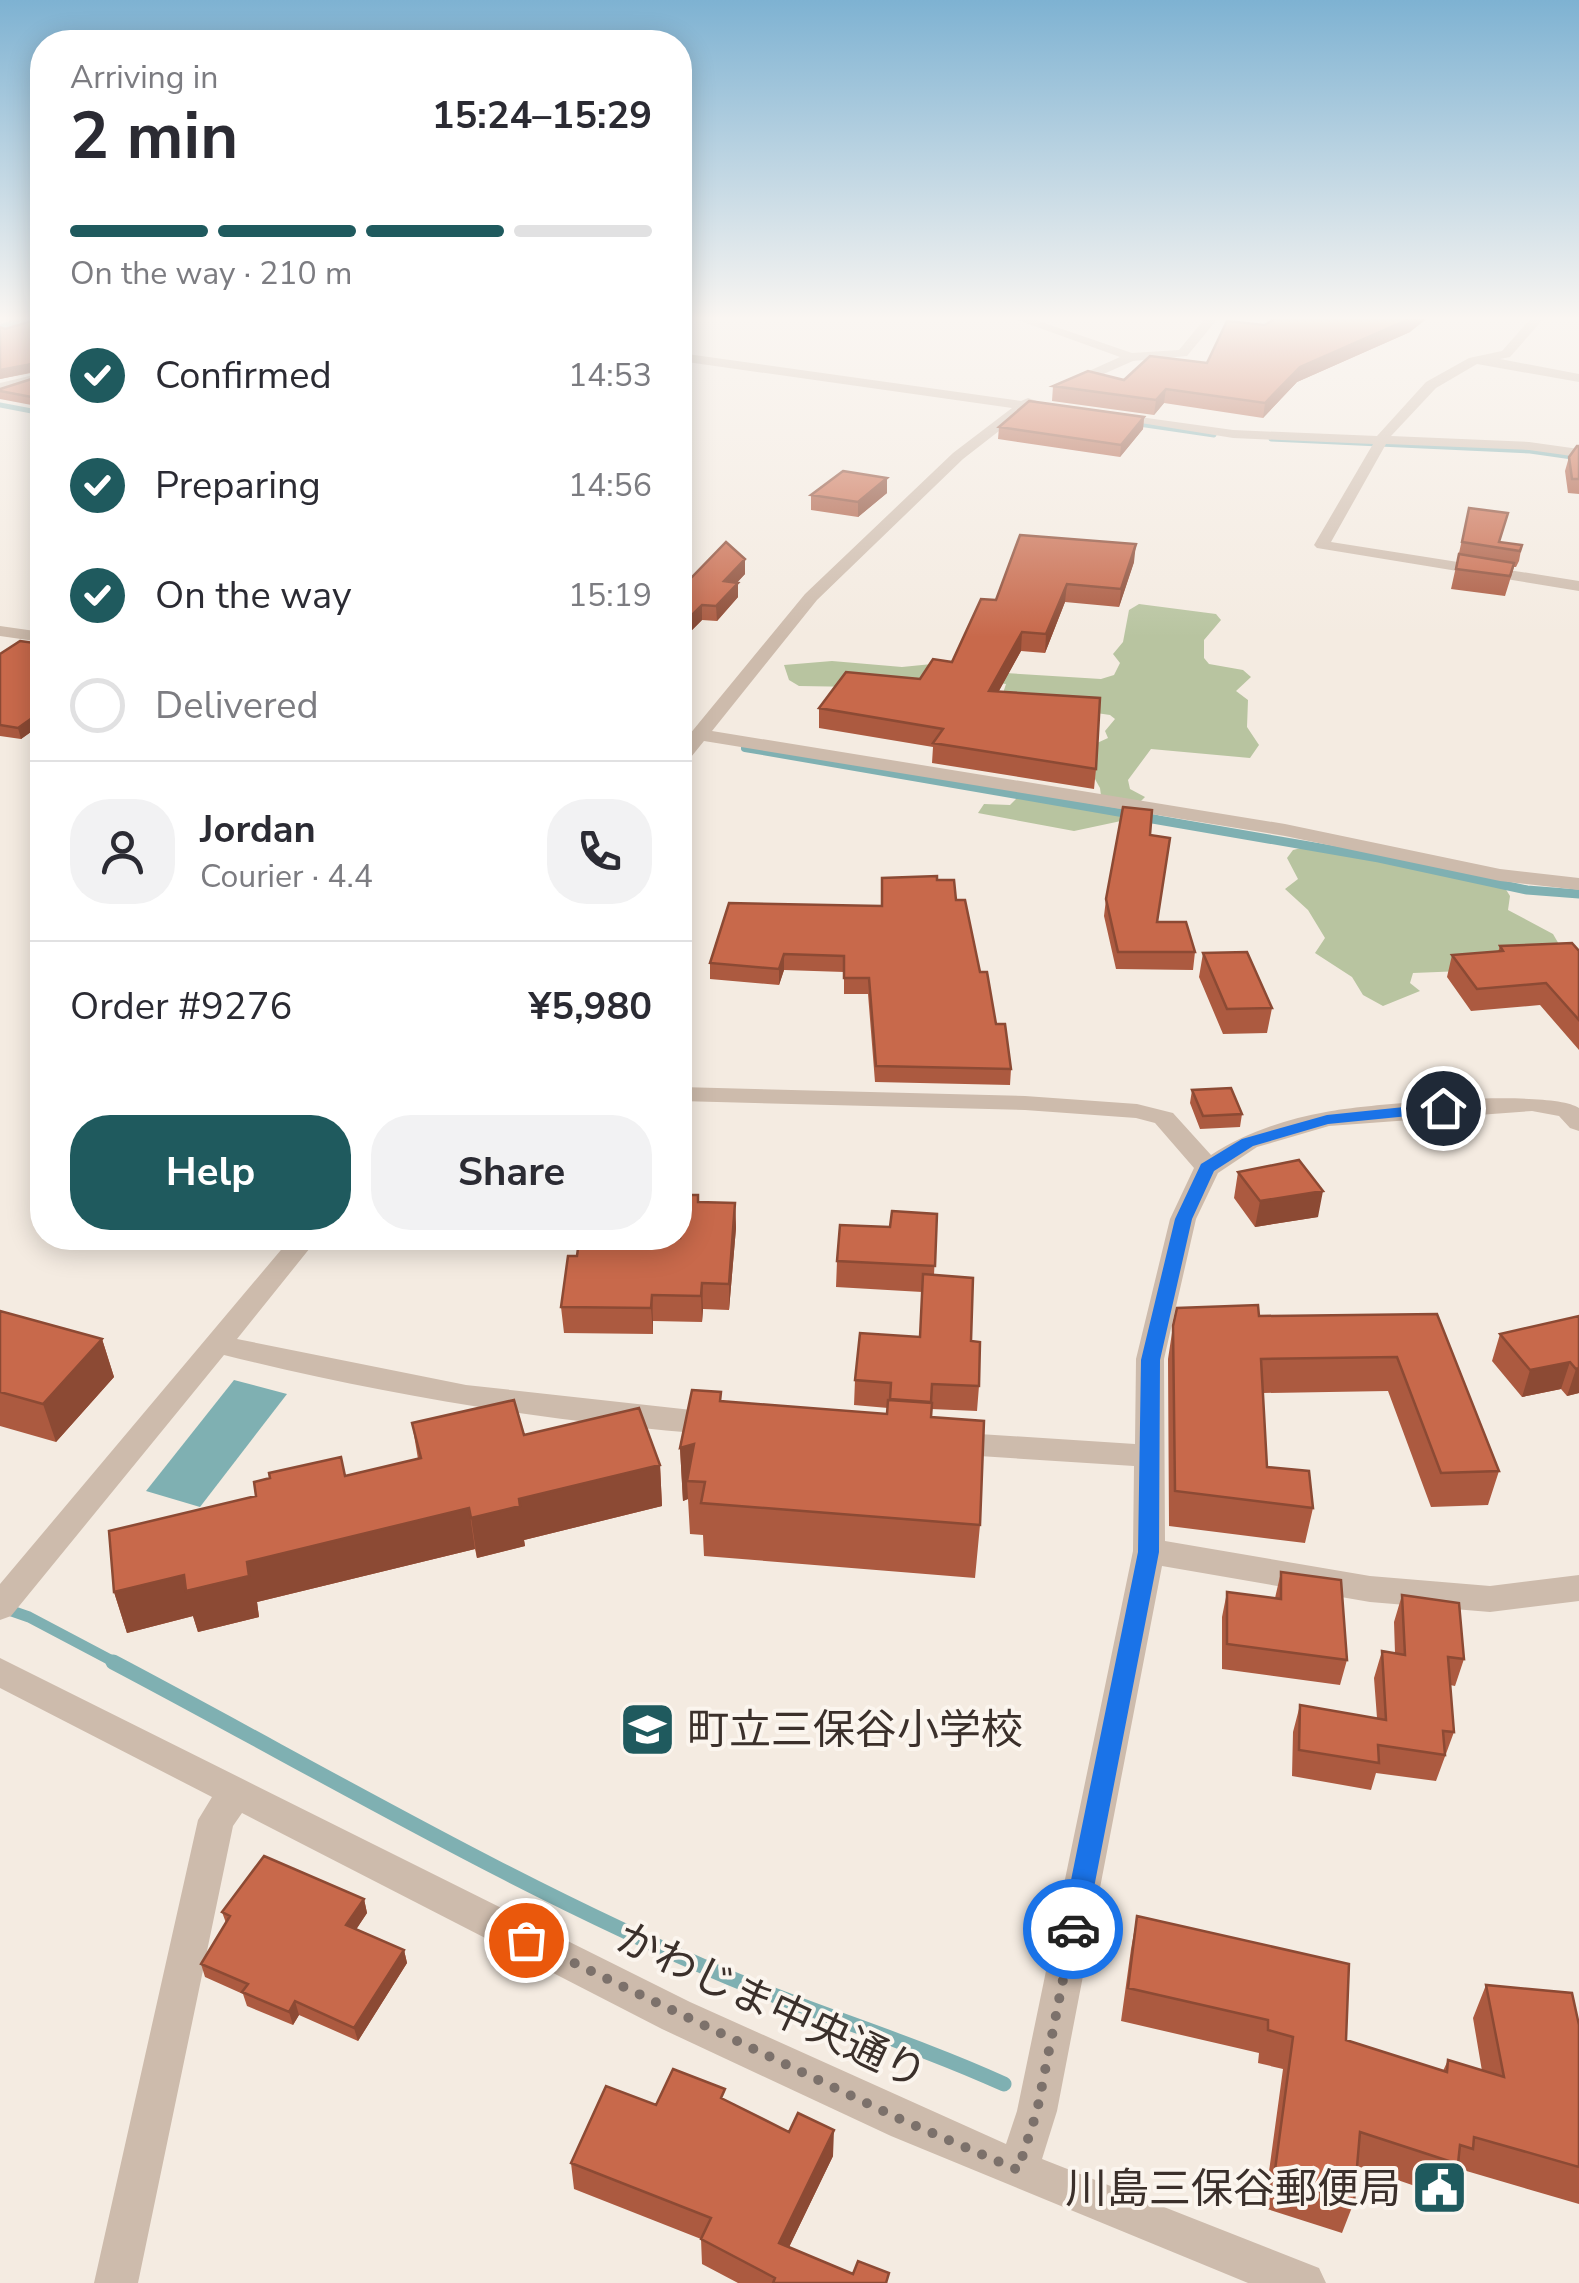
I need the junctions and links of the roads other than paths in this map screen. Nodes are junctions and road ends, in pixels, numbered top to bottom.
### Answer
1 (1000, 424) edge
2 (1155, 424) edge
3 (1397, 424) edge
4 (1383, 440) junction
5 (1579, 453) edge
6 (1579, 586) edge
7 (0, 630) edge
8 (30, 636) edge
9 (692, 740) edge
10 (692, 744) edge
11 (1579, 884) edge
12 (692, 1094) edge
13 (1579, 1122) edge
14 (1207, 1168) junction
15 (295, 1250) edge
16 (217, 1344) junction
17 (753, 1426) edge
18 (925, 1442) edge
19 (1148, 1456) junction
20 (1149, 1552) junction
21 (1579, 1588) edge
22 (0, 1606) edge
23 (0, 1672) edge
24 (238, 1791) junction
25 (1018, 2170) junction
26 (116, 2283) edge
27 (1304, 2283) edge

1 - 9 street
2 - 4 street
3 - 4 street
4 - 5 street
4 - 6 street
7 - 8 street
10 - 11 street
12 - 14 street
13 - 14 street
14 - 19 street
15 - 16 street
16 - 17 street
16 - 22 street
18 - 19 street
19 - 20 street
20 - 21 street
20 - 25 street
23 - 24 street, かわじま中央通り
24 - 25 street, かわじま中央通り
24 - 26 street
25 - 27 street, かわじま中央通り

